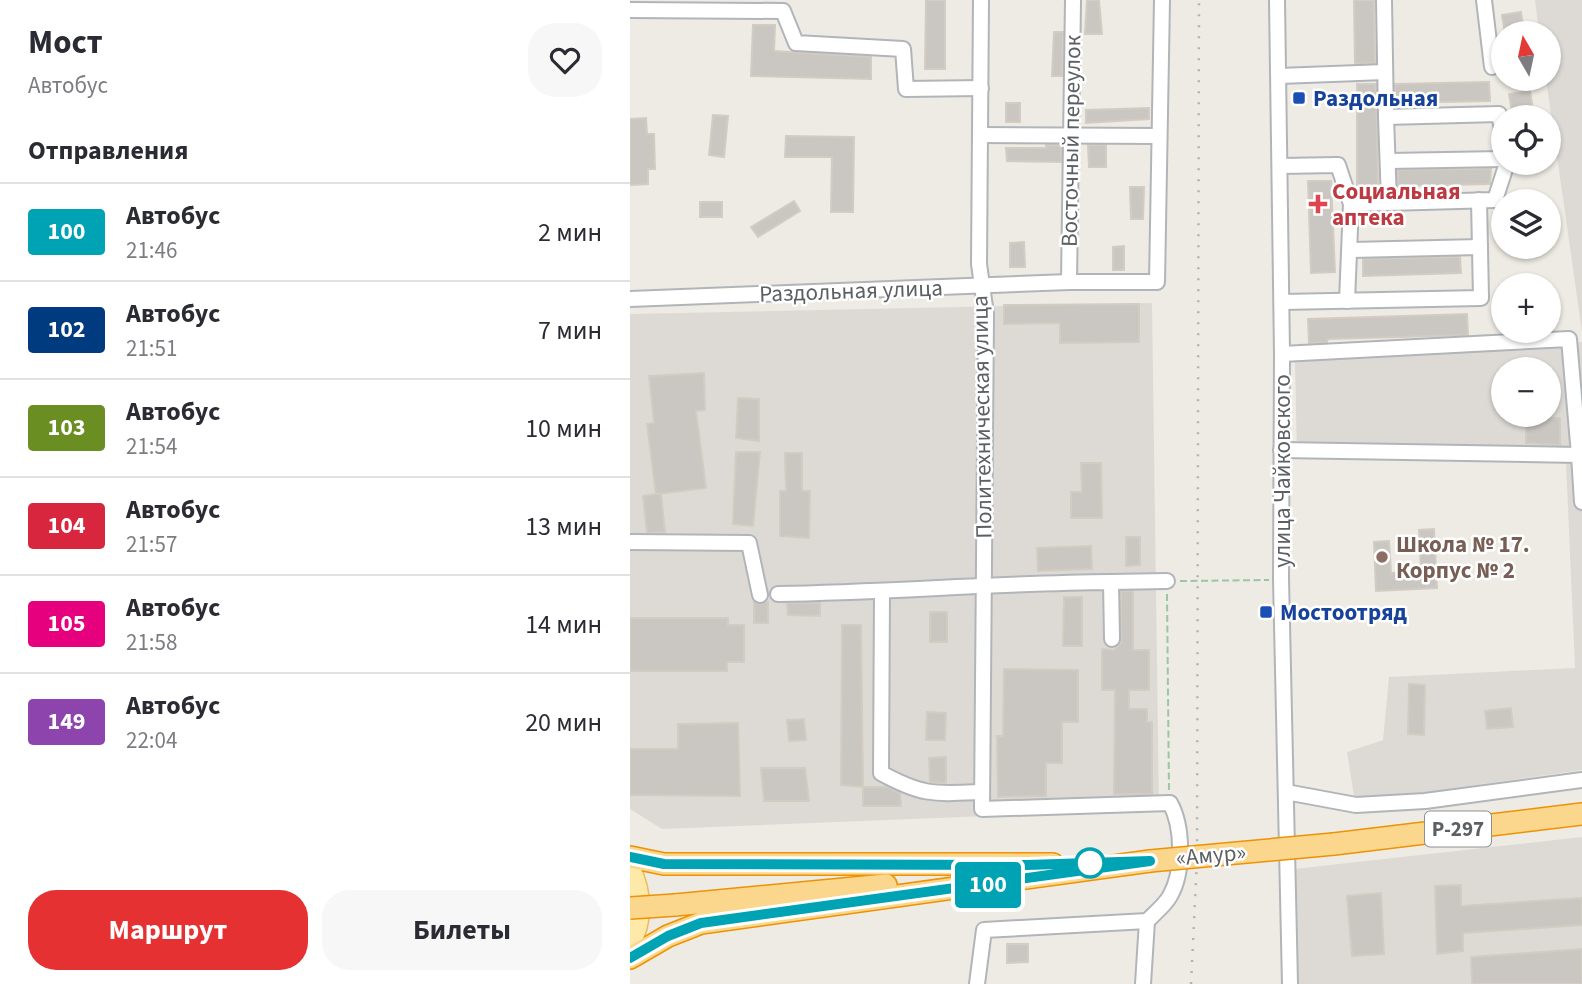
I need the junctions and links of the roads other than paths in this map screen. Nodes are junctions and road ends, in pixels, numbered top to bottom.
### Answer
1 (981, 0) edge
2 (1073, 0) edge
3 (1162, 0) edge
4 (1277, 0) edge
5 (1384, 0) edge
6 (1484, 0) edge
7 (630, 10) edge
8 (1491, 59) edge
9 (1385, 72) junction
10 (1279, 76) junction
11 (981, 88) junction
12 (1491, 114) edge
13 (1386, 117) junction
14 (980, 135) junction
15 (1159, 136) junction
16 (1071, 137) junction
17 (1388, 161) junction
18 (1491, 161) edge
19 (1280, 166) junction
20 (1501, 175) edge
21 (1479, 200) junction
22 (1389, 202) junction
23 (1351, 204) junction
24 (1480, 247) junction
25 (1351, 250) junction
26 (1069, 282) junction
27 (981, 286) junction
28 (630, 299) edge
29 (1347, 301) junction
30 (1282, 302) junction
31 (1282, 354) junction
32 (1281, 450) junction
33 (1580, 463) edge
34 (1582, 502) edge
35 (630, 542) edge
36 (1167, 581) road end
37 (1111, 582) junction
38 (983, 583) junction
39 (882, 592) junction
40 (778, 594) dead end
41 (760, 595) dead end
42 (1112, 639) dead end
43 (1582, 780) edge
44 (981, 792) junction
45 (1286, 792) junction
46 (1582, 814) edge
47 (630, 857) edge
48 (1150, 861) junction
49 (630, 867) edge
50 (630, 908) edge
51 (1147, 921) junction
52 (630, 945) edge
53 (630, 958) edge
54 (1293, 982) edge
55 (977, 984) edge
56 (1143, 984) edge

1 - 11 street, Политехническая улица
2 - 16 street, Восточный переулок
3 - 15 street
4 - 10 street, улица Чайковского
5 - 9 street
6 - 8 street
7 - 11 street
9 - 10 street
9 - 13 street
10 - 19 street, улица Чайковского
11 - 14 street, Политехническая улица
12 - 13 street
13 - 17 street
14 - 16 street
14 - 27 street, Политехническая улица
15 - 16 street
15 - 26 street, Раздольная улица
16 - 26 street, Восточный переулок
17 - 18 street
17 - 22 street
19 - 23 street
19 - 30 street, улица Чайковского
20 - 21 street
21 - 22 street
21 - 24 street
22 - 23 street
23 - 25 street
24 - 25 street
24 - 29 street
25 - 29 street
26 - 27 street, Раздольная улица
27 - 28 street, Раздольная улица
27 - 38 street, Политехническая улица
29 - 30 street
30 - 31 street, улица Чайковского
31 - 32 street, улица Чайковского
31 - 33 street
32 - 33 street
32 - 45 street, улица Чайковского
33 - 34 street
35 - 41 street
36 - 37 street
37 - 38 street
37 - 42 street
38 - 39 street
38 - 44 street, Политехническая улица
39 - 40 street
39 - 44 street
43 - 45 street
44 - 51 street
45 - 54 street, улица Чайковского
46 - 48 highway, «Амур» / Р-297, bridge
47 - 48 highway
48 - 50 highway, «Амур» / Р-297, bridge
48 - 53 highway
49 - 52 main road
51 - 55 street
51 - 56 street

